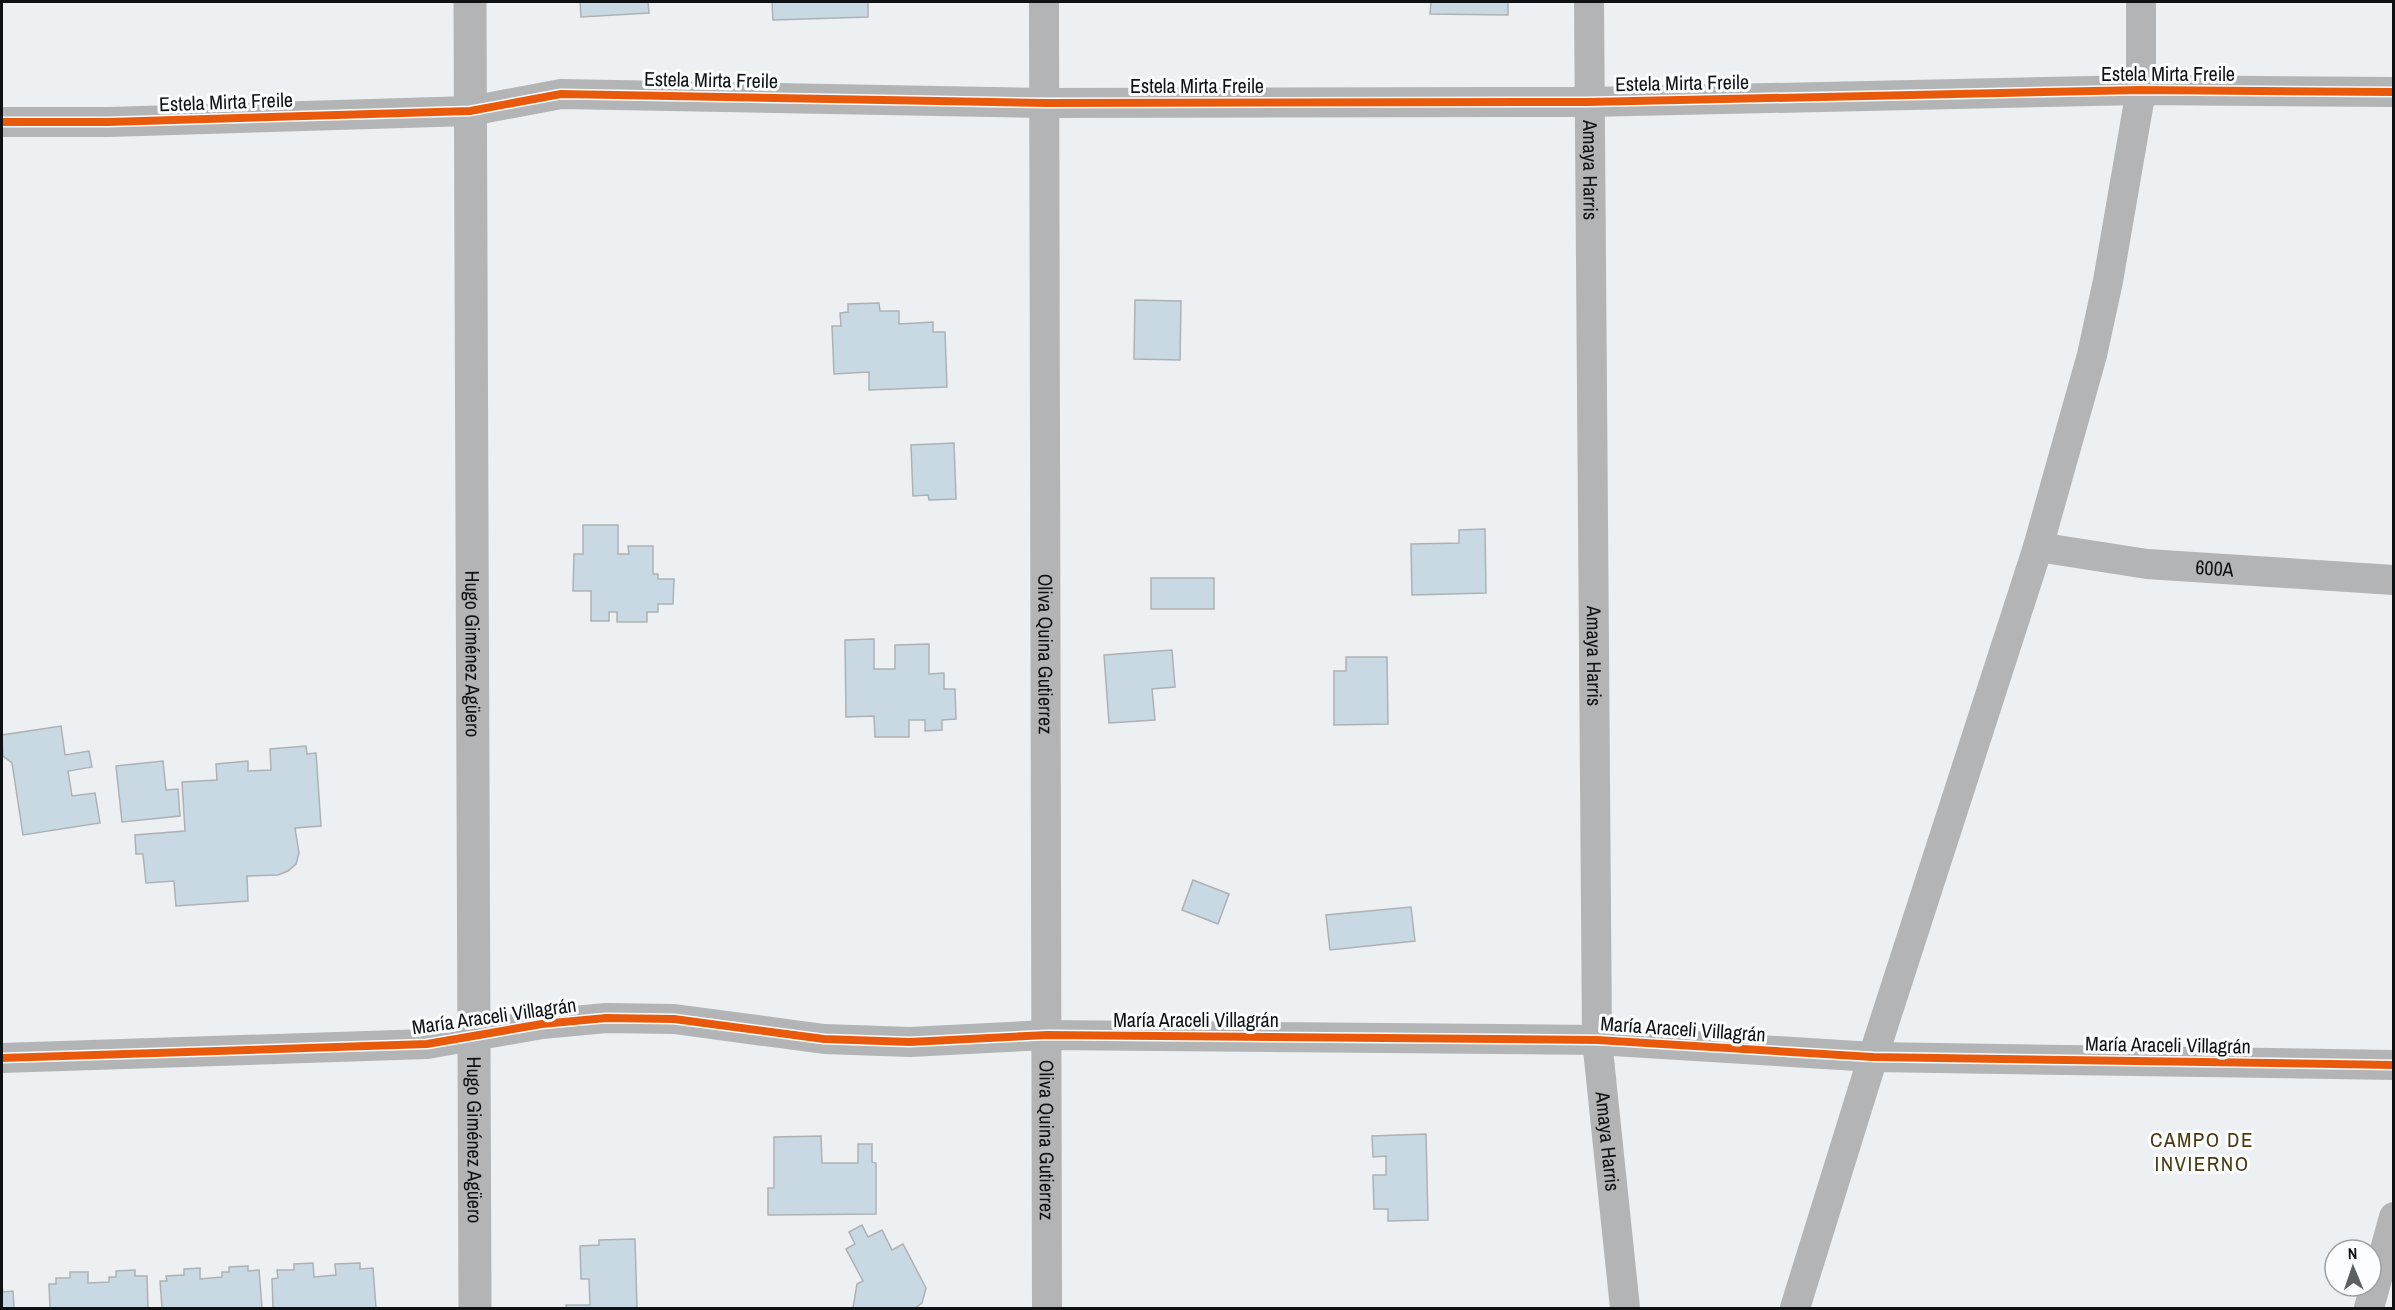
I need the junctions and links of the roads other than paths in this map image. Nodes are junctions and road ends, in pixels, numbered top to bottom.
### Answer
1 (470, 2) edge
2 (1044, 2) edge
3 (1589, 2) edge
4 (2141, 2) edge
5 (2141, 90) junction
6 (2394, 92) edge
7 (1588, 102) junction
8 (1046, 103) junction
9 (470, 111) junction
10 (2, 123) edge
11 (2038, 547) junction
12 (2394, 580) edge
13 (476, 1034) junction
14 (1047, 1035) junction
15 (1597, 1040) junction
16 (1873, 1057) junction
17 (2, 1058) edge
18 (2394, 1065) edge
19 (2394, 1217) edge
20 (475, 1308) edge
21 (1047, 1308) edge
22 (1624, 1308) edge
23 (1795, 1308) edge
24 (2369, 1308) edge

1 - 9 street, Hugo Giménez Agüero
2 - 8 street, Oliva Quina Gutierrez
3 - 7 street, Amaya Harris
4 - 5 street
5 - 6 street, Estela Mirta Freile
5 - 7 street, Estela Mirta Freile
5 - 11 street
7 - 8 street, Estela Mirta Freile
7 - 15 street, Amaya Harris
8 - 9 street, Estela Mirta Freile
8 - 14 street, Oliva Quina Gutierrez
9 - 10 street, Estela Mirta Freile
9 - 13 street, Hugo Giménez Agüero
11 - 12 street, 600A
11 - 16 street
13 - 14 street, María Araceli Villagrán
13 - 17 street, María Araceli Villagrán
13 - 20 street, Hugo Giménez Agüero
14 - 15 street, María Araceli Villagrán
14 - 21 street, Oliva Quina Gutierrez
15 - 16 street, María Araceli Villagrán
15 - 22 street, Amaya Harris
16 - 18 street, María Araceli Villagrán
16 - 23 street
19 - 24 street

